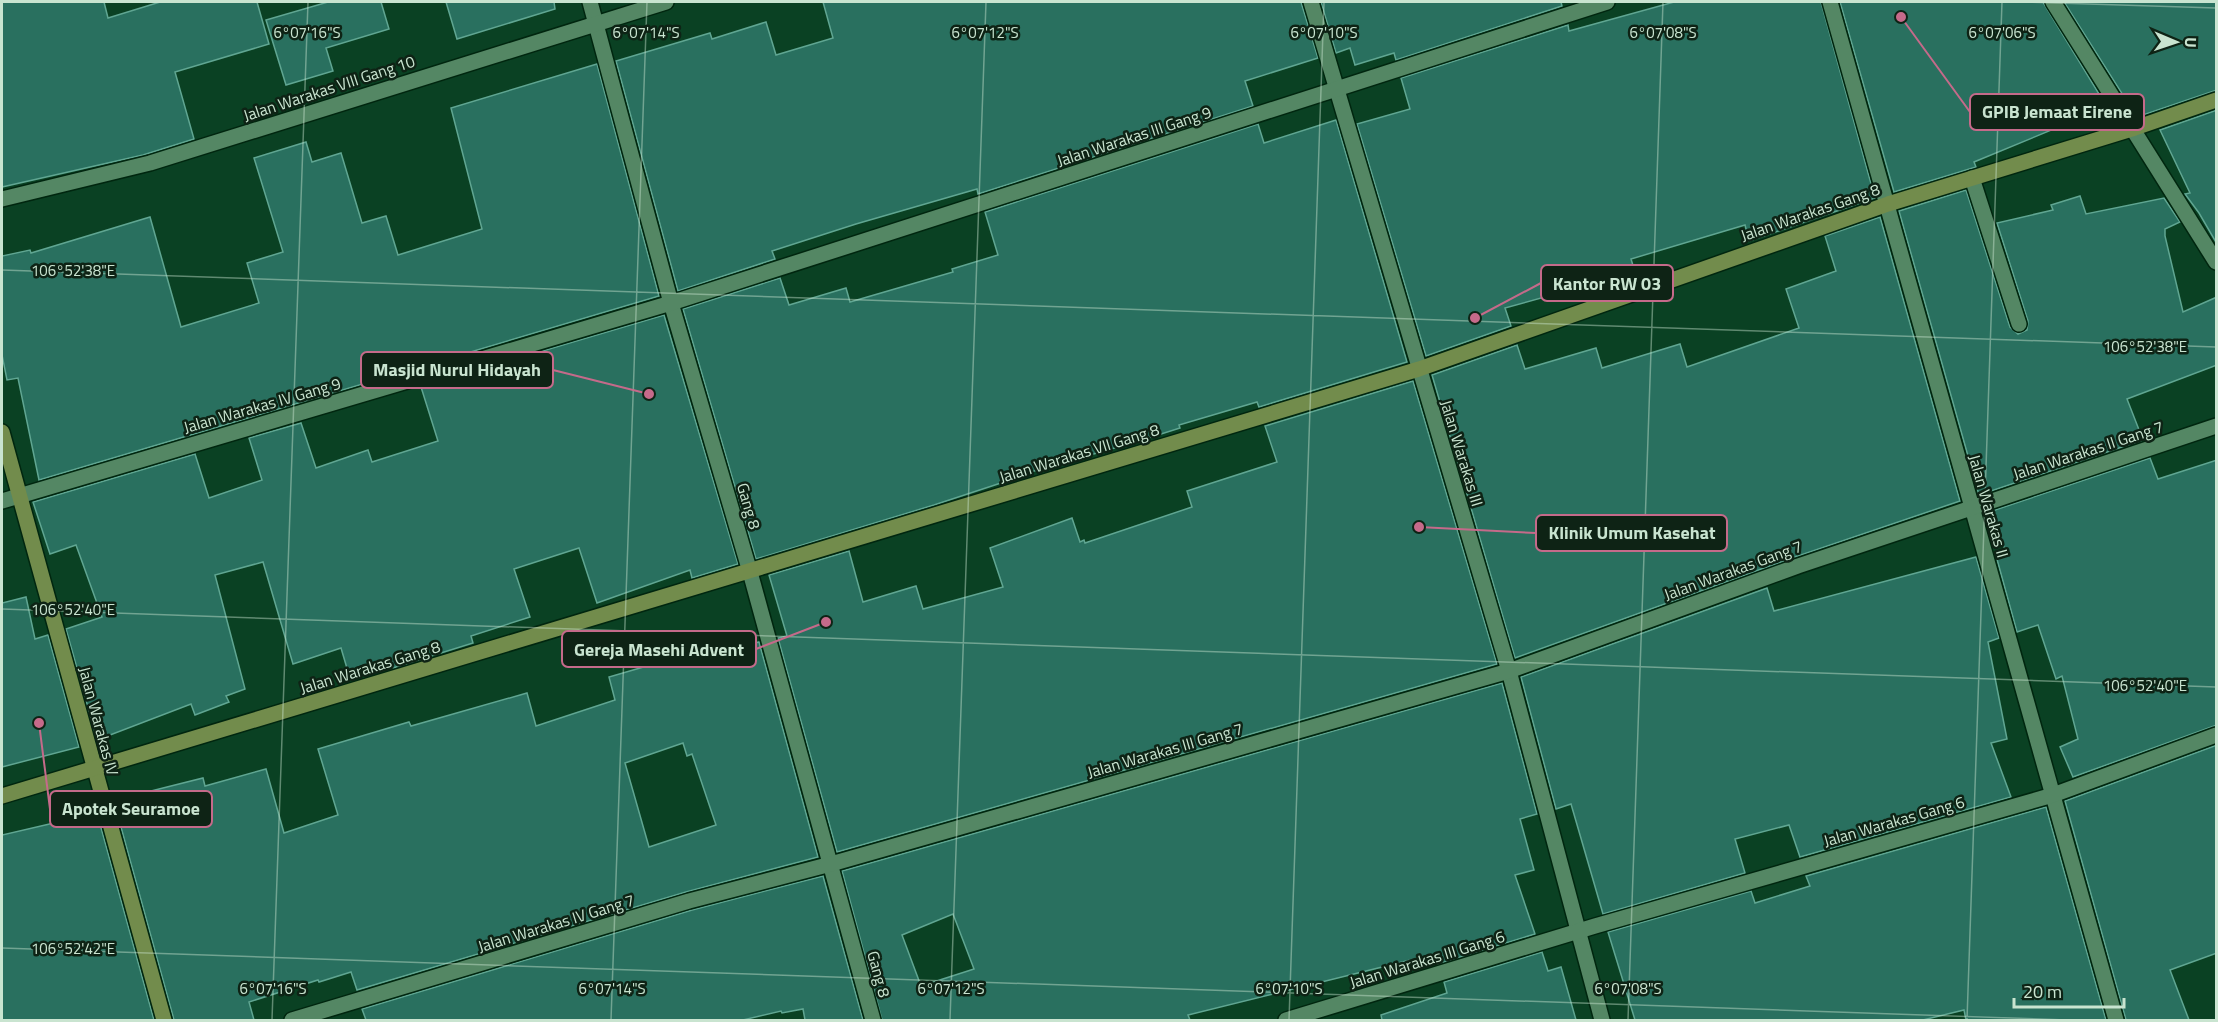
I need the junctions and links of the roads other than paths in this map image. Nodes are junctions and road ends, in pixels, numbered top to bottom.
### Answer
1 (590, 2) edge
2 (666, 2) edge
3 (1311, 2) edge
4 (1607, 2) edge
5 (1830, 2) edge
6 (2053, 2) edge
7 (596, 22) junction
8 (1336, 91) junction
9 (2217, 100) edge
10 (2134, 128) junction
11 (1972, 178) junction
12 (2, 199) edge
13 (1888, 204) junction
14 (2217, 262) edge
15 (671, 303) junction
16 (2019, 324) dead end
17 (1419, 369) junction
18 (2217, 426) edge
19 (2, 432) edge
20 (20, 495) junction
21 (2, 501) edge
22 (1971, 507) junction
23 (750, 572) junction
24 (1509, 670) junction
25 (2217, 735) edge
26 (93, 769) junction
27 (2053, 795) junction
28 (2, 796) edge
29 (831, 864) junction
30 (1579, 932) junction
31 (164, 1020) edge
32 (292, 1020) edge
33 (873, 1020) edge
34 (1286, 1020) edge
35 (1602, 1020) edge
36 (2115, 1020) edge

1 - 7 street, Gang 8
2 - 7 street, Jalan Warakas VIII Gang 10
3 - 8 street, Jalan Warakas III
4 - 8 street, Jalan Warakas III Gang 9
5 - 13 street, Jalan Warakas II
6 - 10 street
7 - 12 street, Jalan Warakas VIII Gang 10
7 - 15 street, Gang 8
8 - 15 street, Jalan Warakas III Gang 9
8 - 17 street, Jalan Warakas III
9 - 10 street, Jalan Warakas Gang 8
10 - 11 street, Jalan Warakas Gang 8
10 - 14 street
11 - 13 street, Jalan Warakas Gang 8
11 - 16 street
13 - 17 street, Jalan Warakas Gang 8
13 - 22 street, Jalan Warakas II
15 - 20 street, Jalan Warakas IV Gang 9
15 - 23 street, Gang 8
17 - 23 street, Jalan Warakas VII Gang 8
17 - 24 street, Jalan Warakas III
18 - 22 street, Jalan Warakas II Gang 7
19 - 20 street, Jalan Warakas IV
20 - 21 street, Jalan Warakas IV Gang 9
20 - 26 street, Jalan Warakas IV
22 - 24 street, Jalan Warakas Gang 7
22 - 27 street, Jalan Warakas II
23 - 26 street, Jalan Warakas Gang 8
23 - 29 street, Gang 8
24 - 29 street, Jalan Warakas III Gang 7
24 - 30 street, Jalan Warakas III
25 - 27 street, Jalan Warakas Gang 6
26 - 28 street, Jalan Warakas Gang 8
26 - 31 street, Jalan Warakas IV
27 - 30 street, Jalan Warakas Gang 6
27 - 36 street, Jalan Warakas II
29 - 32 street, Jalan Warakas IV Gang 7
29 - 33 street, Gang 8
30 - 34 street, Jalan Warakas III Gang 6
30 - 35 street, Jalan Warakas III

